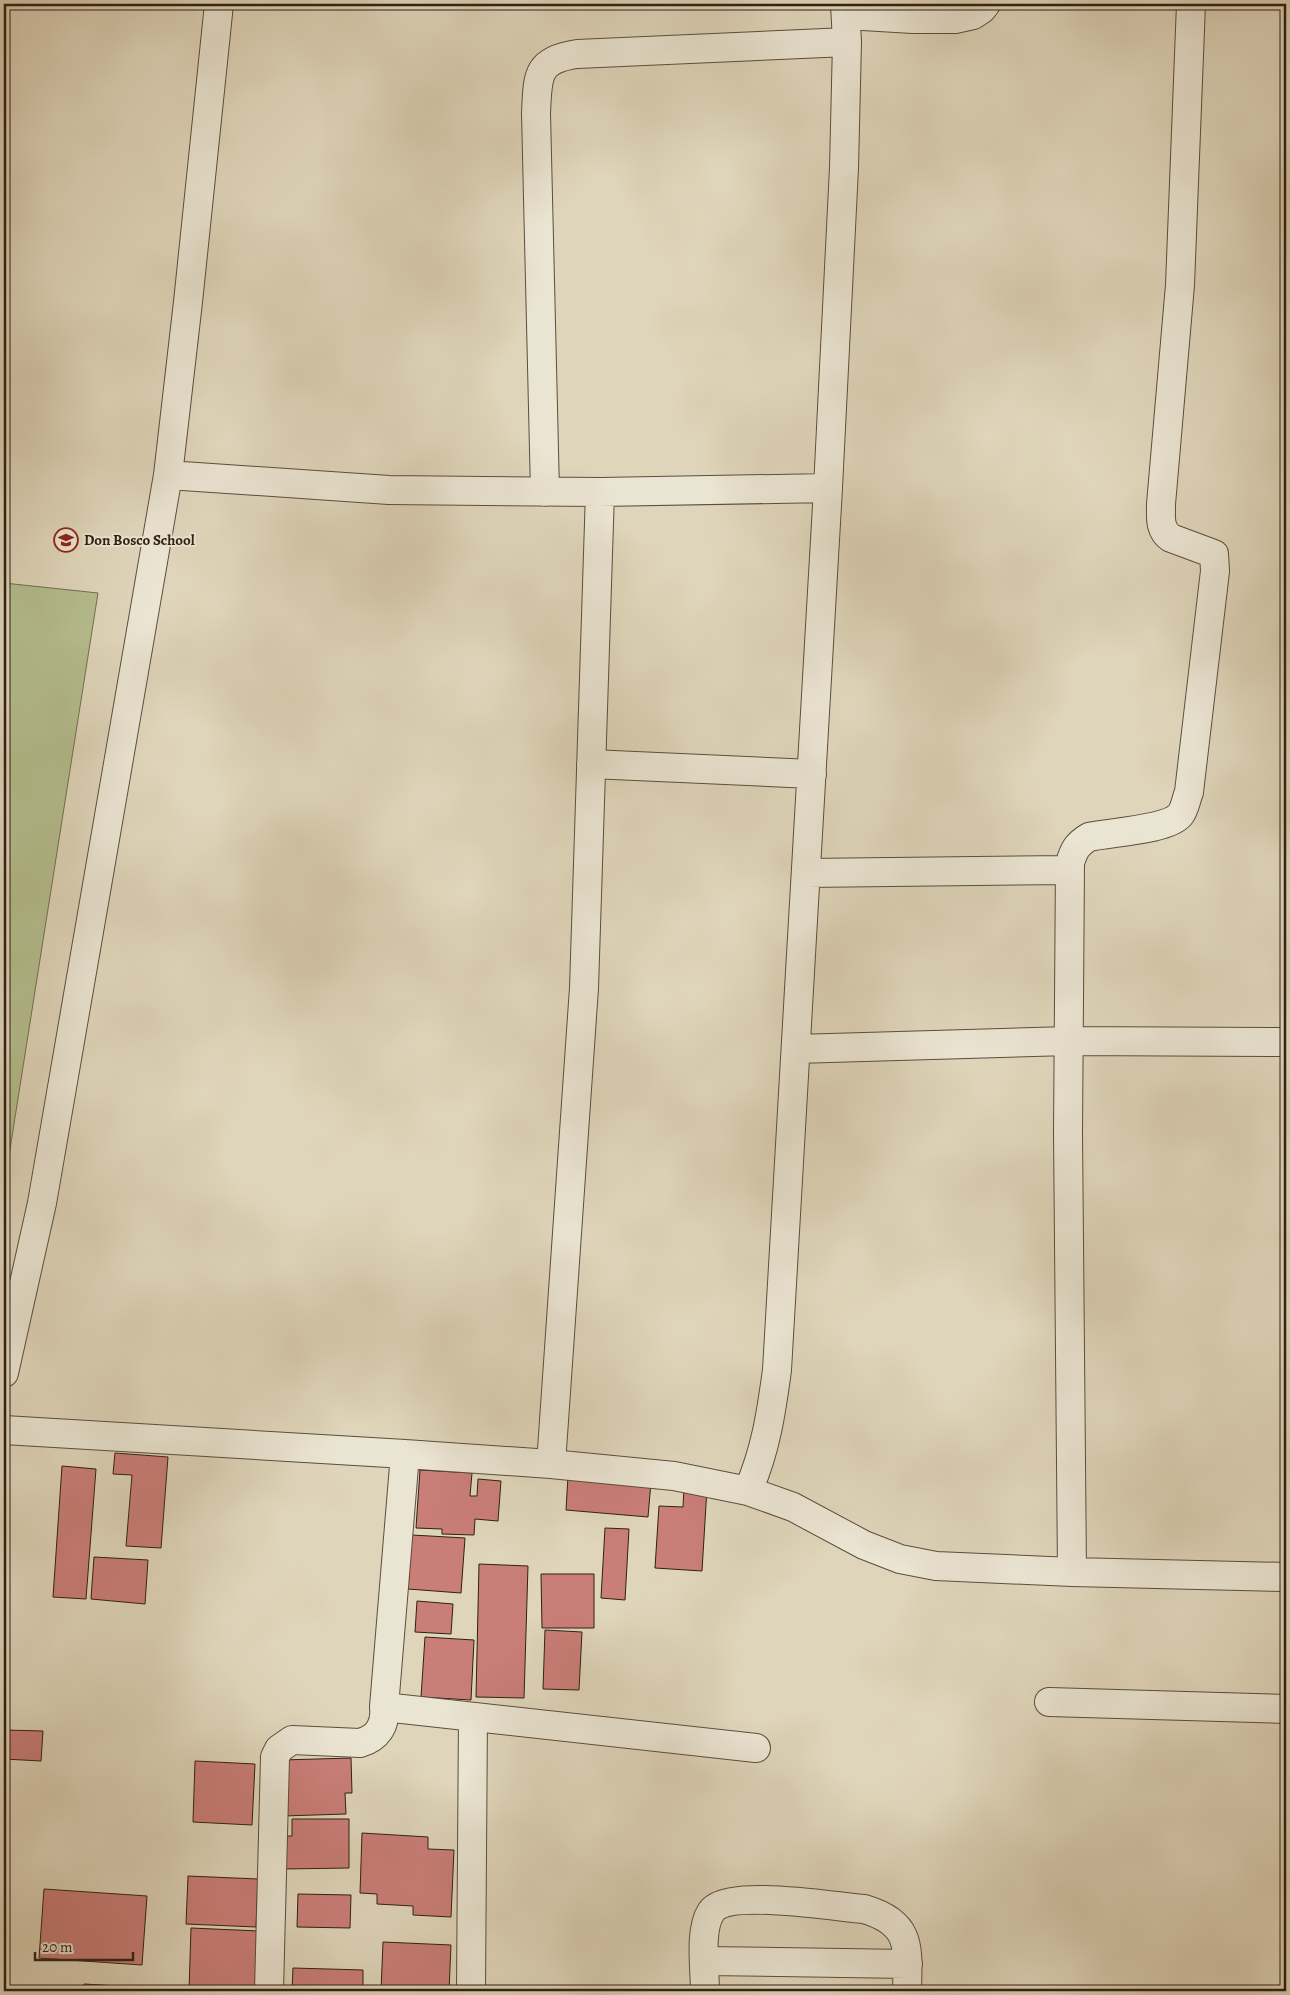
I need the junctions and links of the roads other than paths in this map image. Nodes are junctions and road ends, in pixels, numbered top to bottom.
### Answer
1 (219, 4) edge
2 (986, 4) edge
3 (1191, 4) edge
4 (845, 10) edge
5 (847, 42) junction
6 (168, 475) junction
7 (828, 488) junction
8 (545, 492) junction
9 (600, 492) junction
10 (592, 764) junction
11 (812, 774) junction
12 (1070, 870) junction
13 (806, 873) junction
14 (1068, 1041) junction
15 (1286, 1042) edge
16 (796, 1049) junction
17 (4, 1373) edge
18 (4, 1430) edge
19 (405, 1454) junction
20 (551, 1464) junction
21 (748, 1491) junction
22 (1072, 1572) junction
23 (1286, 1577) edge
24 (1049, 1702) dead end
25 (384, 1707) junction
26 (1286, 1710) edge
27 (473, 1717) junction
28 (756, 1748) dead end
29 (705, 1961) junction
30 (908, 1964) junction
31 (269, 1991) edge
32 (471, 1991) edge
33 (704, 1991) edge
34 (907, 1991) edge

1 - 6 street
2 - 4 street
3 - 12 street
4 - 5 street
5 - 7 street
5 - 8 street
6 - 8 street
6 - 17 street
7 - 9 street
7 - 11 street
8 - 9 street
9 - 10 street
10 - 11 street
10 - 20 street
11 - 13 street
12 - 13 street
12 - 14 street
13 - 16 street
14 - 15 street
14 - 16 street
14 - 22 street
16 - 21 street
18 - 19 street
19 - 20 street
19 - 25 street
20 - 21 street
21 - 22 street
22 - 23 street
24 - 26 street
25 - 27 street
25 - 31 street
27 - 28 street
27 - 32 street
29 - 30 street
29 - 30 street
29 - 33 street
30 - 34 street

